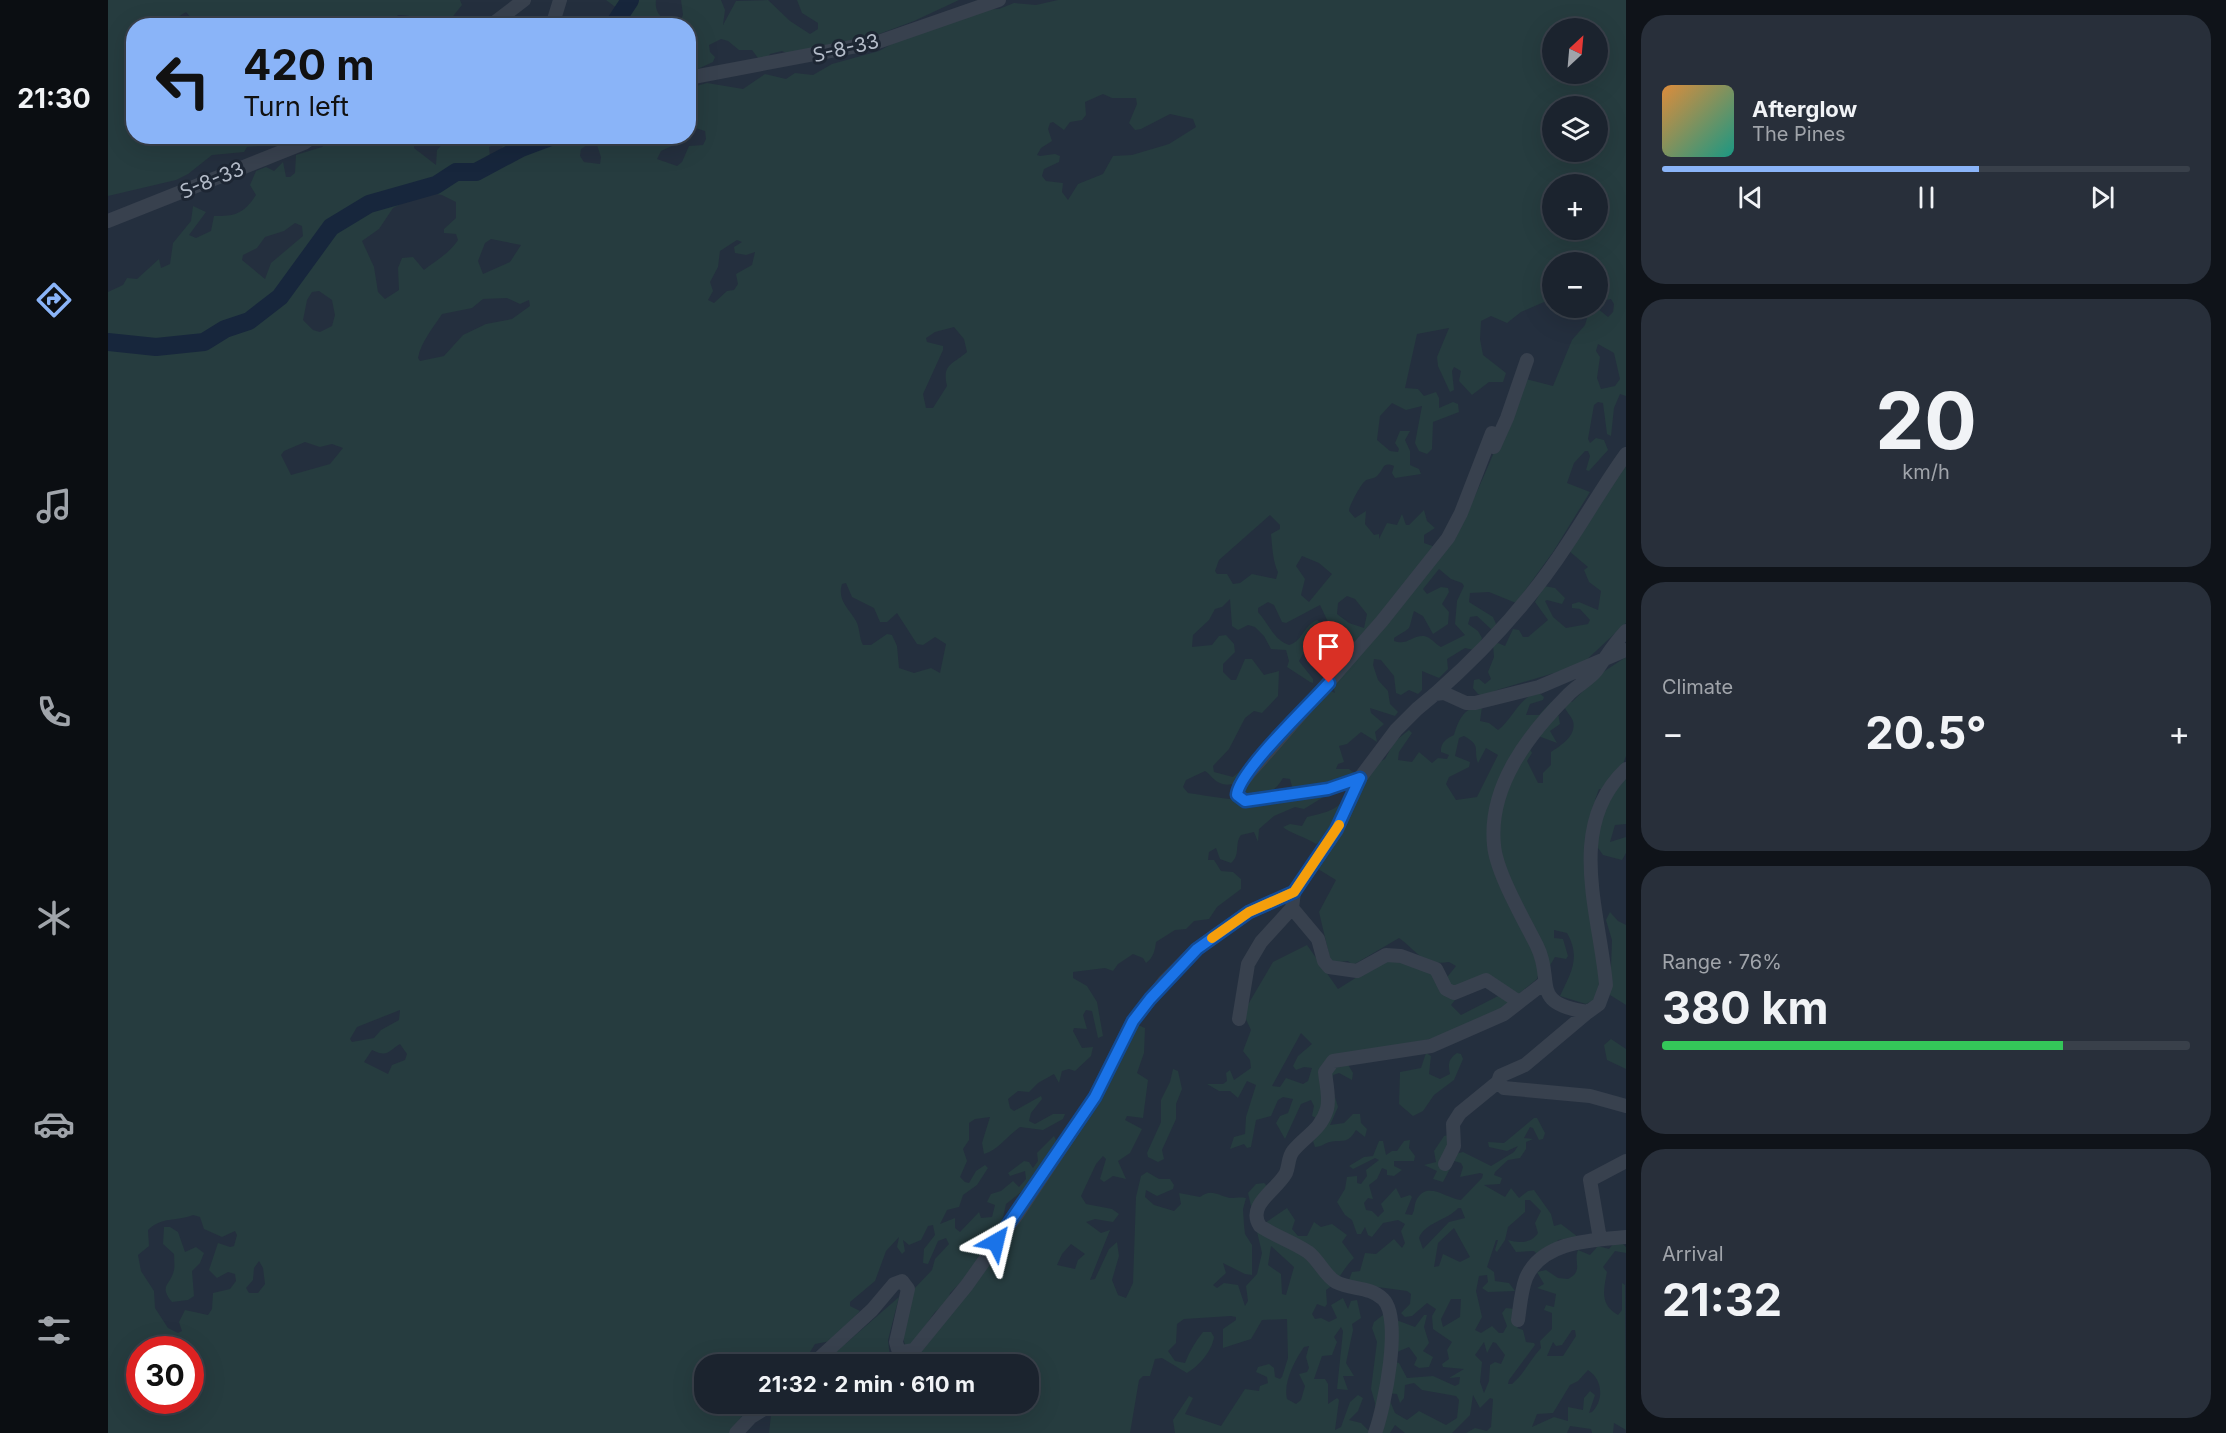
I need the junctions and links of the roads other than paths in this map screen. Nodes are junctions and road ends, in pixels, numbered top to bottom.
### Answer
1 (524, 0) edge
2 (560, 0) edge
3 (999, 0) edge
4 (500, 18) edge
5 (554, 18) edge
6 (696, 76) edge
7 (304, 144) edge
8 (108, 221) edge
9 (1527, 360) dead end
10 (1492, 433) dead end
11 (1626, 454) edge
12 (1478, 472) junction
13 (1626, 631) edge
14 (1626, 650) edge
15 (1602, 660) junction
16 (1435, 694) junction
17 (1626, 769) edge
18 (1360, 778) junction
19 (1294, 892) junction
20 (1292, 908) junction
21 (1544, 983) junction
22 (1519, 1002) junction
23 (1588, 1012) junction
24 (1239, 1019) dead end
25 (1498, 1082) junction
26 (1626, 1106) edge
27 (1626, 1161) edge
28 (1445, 1164) dead end
29 (1626, 1237) edge
30 (1600, 1239) junction
31 (1518, 1320) dead end
32 (824, 1354) edge
33 (757, 1414) edge
34 (736, 1433) edge
35 (1375, 1433) edge

1 - 4 street
2 - 5 street
3 - 6 street, Տ-8-33 / Տ-8-33
7 - 8 street, Տ-8-33 / Տ-8-33
9 - 12 street
10 - 12 street
11 - 16 street
12 - 18 street
13 - 15 street
14 - 15 street
15 - 16 street
15 - 21 street
16 - 18 street
17 - 23 street
18 - 19 street
19 - 20 street
19 - 32 street
20 - 22 street
20 - 24 street
21 - 22 street
21 - 23 street
22 - 35 street
23 - 25 street
25 - 26 street
25 - 28 street
27 - 30 street
29 - 30 street
30 - 31 street
33 - 34 street

